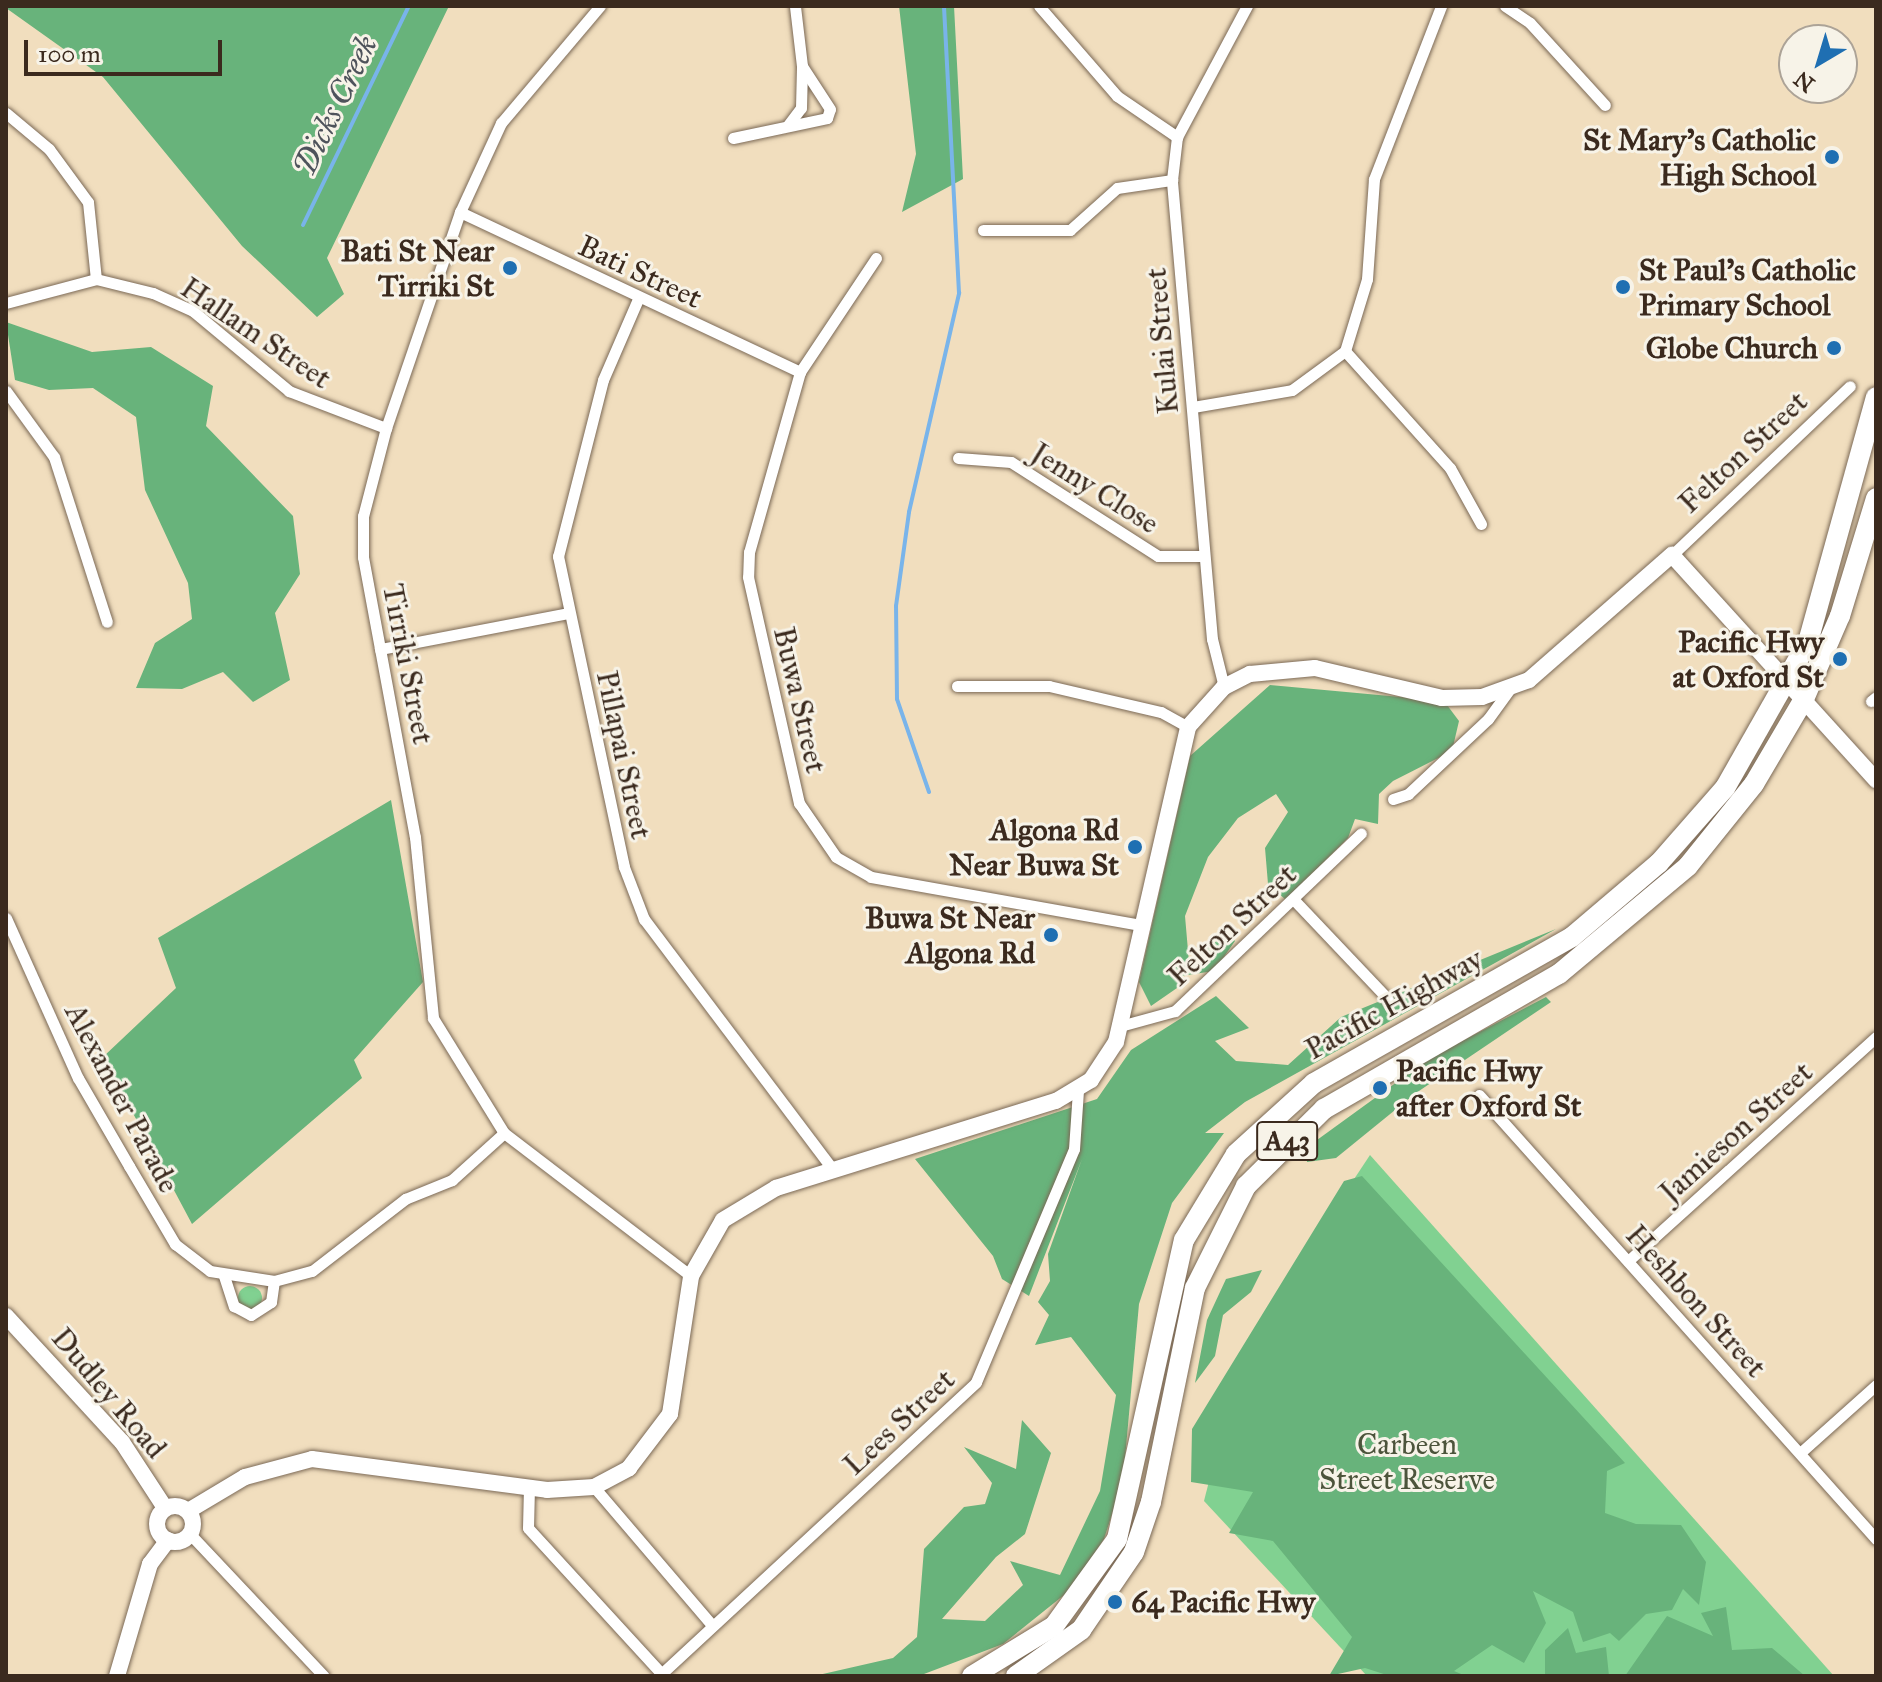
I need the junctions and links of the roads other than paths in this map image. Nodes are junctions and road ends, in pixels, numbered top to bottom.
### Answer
1 (600, 6) edge
2 (795, 6) edge
3 (1039, 6) edge
4 (1247, 6) edge
5 (1441, 6) edge
6 (1505, 6) edge
7 (802, 66) junction
8 (1605, 105) dead end
9 (6, 113) edge
10 (788, 125) junction
11 (1177, 137) junction
12 (733, 138) dead end
13 (1172, 180) junction
14 (460, 212) junction
15 (983, 230) dead end
16 (876, 258) dead end
17 (96, 279) junction
18 (638, 299) junction
19 (6, 303) edge
20 (1345, 351) junction
21 (800, 372) junction
22 (1850, 386) dead end
23 (6, 391) edge
24 (1876, 397) edge
25 (1193, 407) junction
26 (386, 428) junction
27 (958, 458) dead end
28 (1876, 498) edge
29 (1481, 524) dead end
30 (1672, 555) junction
31 (1204, 556) junction
32 (568, 613) junction
33 (107, 622) dead end
34 (380, 649) junction
35 (1789, 683) junction
36 (957, 686) dead end
37 (1224, 687) junction
38 (1510, 689) junction
39 (1804, 699) junction
40 (1188, 727) junction
41 (1876, 780) edge
42 (1393, 799) dead end
43 (1361, 833) dead end
44 (1295, 901) junction
45 (6, 918) edge
46 (1141, 925) junction
47 (1388, 999) dead end
48 (1120, 1026) junction
49 (1876, 1037) edge
50 (1078, 1090) junction
51 (1479, 1095) dead end
52 (504, 1133) junction
53 (833, 1170) junction
54 (1628, 1261) junction
55 (224, 1276) junction
56 (691, 1276) junction
57 (274, 1281) junction
58 (6, 1316) edge
59 (1876, 1385) edge
60 (1800, 1453) junction
61 (529, 1487) junction
62 (594, 1487) junction
63 (165, 1508) junction
64 (188, 1511) junction
65 (190, 1534) junction
66 (1876, 1539) edge
67 (168, 1540) junction
68 (712, 1625) junction
69 (660, 1675) edge
70 (117, 1676) edge
71 (324, 1676) edge
72 (972, 1676) edge
73 (1016, 1676) edge

1 - 14 street, Tirriki Street
2 - 7 street
3 - 11 street
4 - 11 street, Kulai Street
5 - 20 street
6 - 8 street
7 - 10 street
7 - 10 street
9 - 17 street
10 - 12 street
11 - 13 street, Kulai Street
13 - 15 street
13 - 25 street, Kulai Street
14 - 18 street, Bati Street
14 - 26 street, Tirriki Street
16 - 21 street, Buwa Street
17 - 19 street
17 - 26 street, Hallam Street
18 - 21 street, Bati Street
18 - 32 street, Pillapai Street
20 - 25 street
20 - 29 street
21 - 46 street, Buwa Street
22 - 30 street, Felton Street
23 - 33 street
24 - 35 highway, Pacific Highway / A43
25 - 31 street, Kulai Street
26 - 34 street, Tirriki Street
27 - 31 street, Jenny Close
28 - 39 highway, Pacific Highway / A43
30 - 35 street
30 - 38 street
31 - 37 street, Kulai Street
32 - 34 street
32 - 53 street, Pillapai Street
34 - 52 street, Tirriki Street
35 - 39 street
35 - 72 highway, Pacific Highway / A43
36 - 40 street
37 - 38 street
37 - 40 street
38 - 42 street
39 - 41 street
39 - 73 highway, Pacific Highway / A43
40 - 46 street
43 - 44 street, Felton Street
44 - 47 street
44 - 48 street, Felton Street
45 - 55 street, Alexander Parade
46 - 48 street
48 - 50 street
49 - 54 street, Jamieson Street
50 - 53 street
50 - 68 street, Lees Street
51 - 54 street, Heshbon Street
52 - 56 street, Tirriki Street
52 - 57 street, Alexander Parade
53 - 56 street
54 - 60 street, Heshbon Street
55 - 57 street, Alexander Parade
55 - 57 street, Alexander Parade
56 - 62 street
58 - 63 street, Dudley Road
59 - 60 street
60 - 66 street, Heshbon Street
61 - 62 street
61 - 64 street
61 - 69 street
62 - 68 street
63 - 64 street
63 - 67 street
64 - 65 street
65 - 67 street
65 - 71 street
67 - 70 street
68 - 69 street, Lees Street

